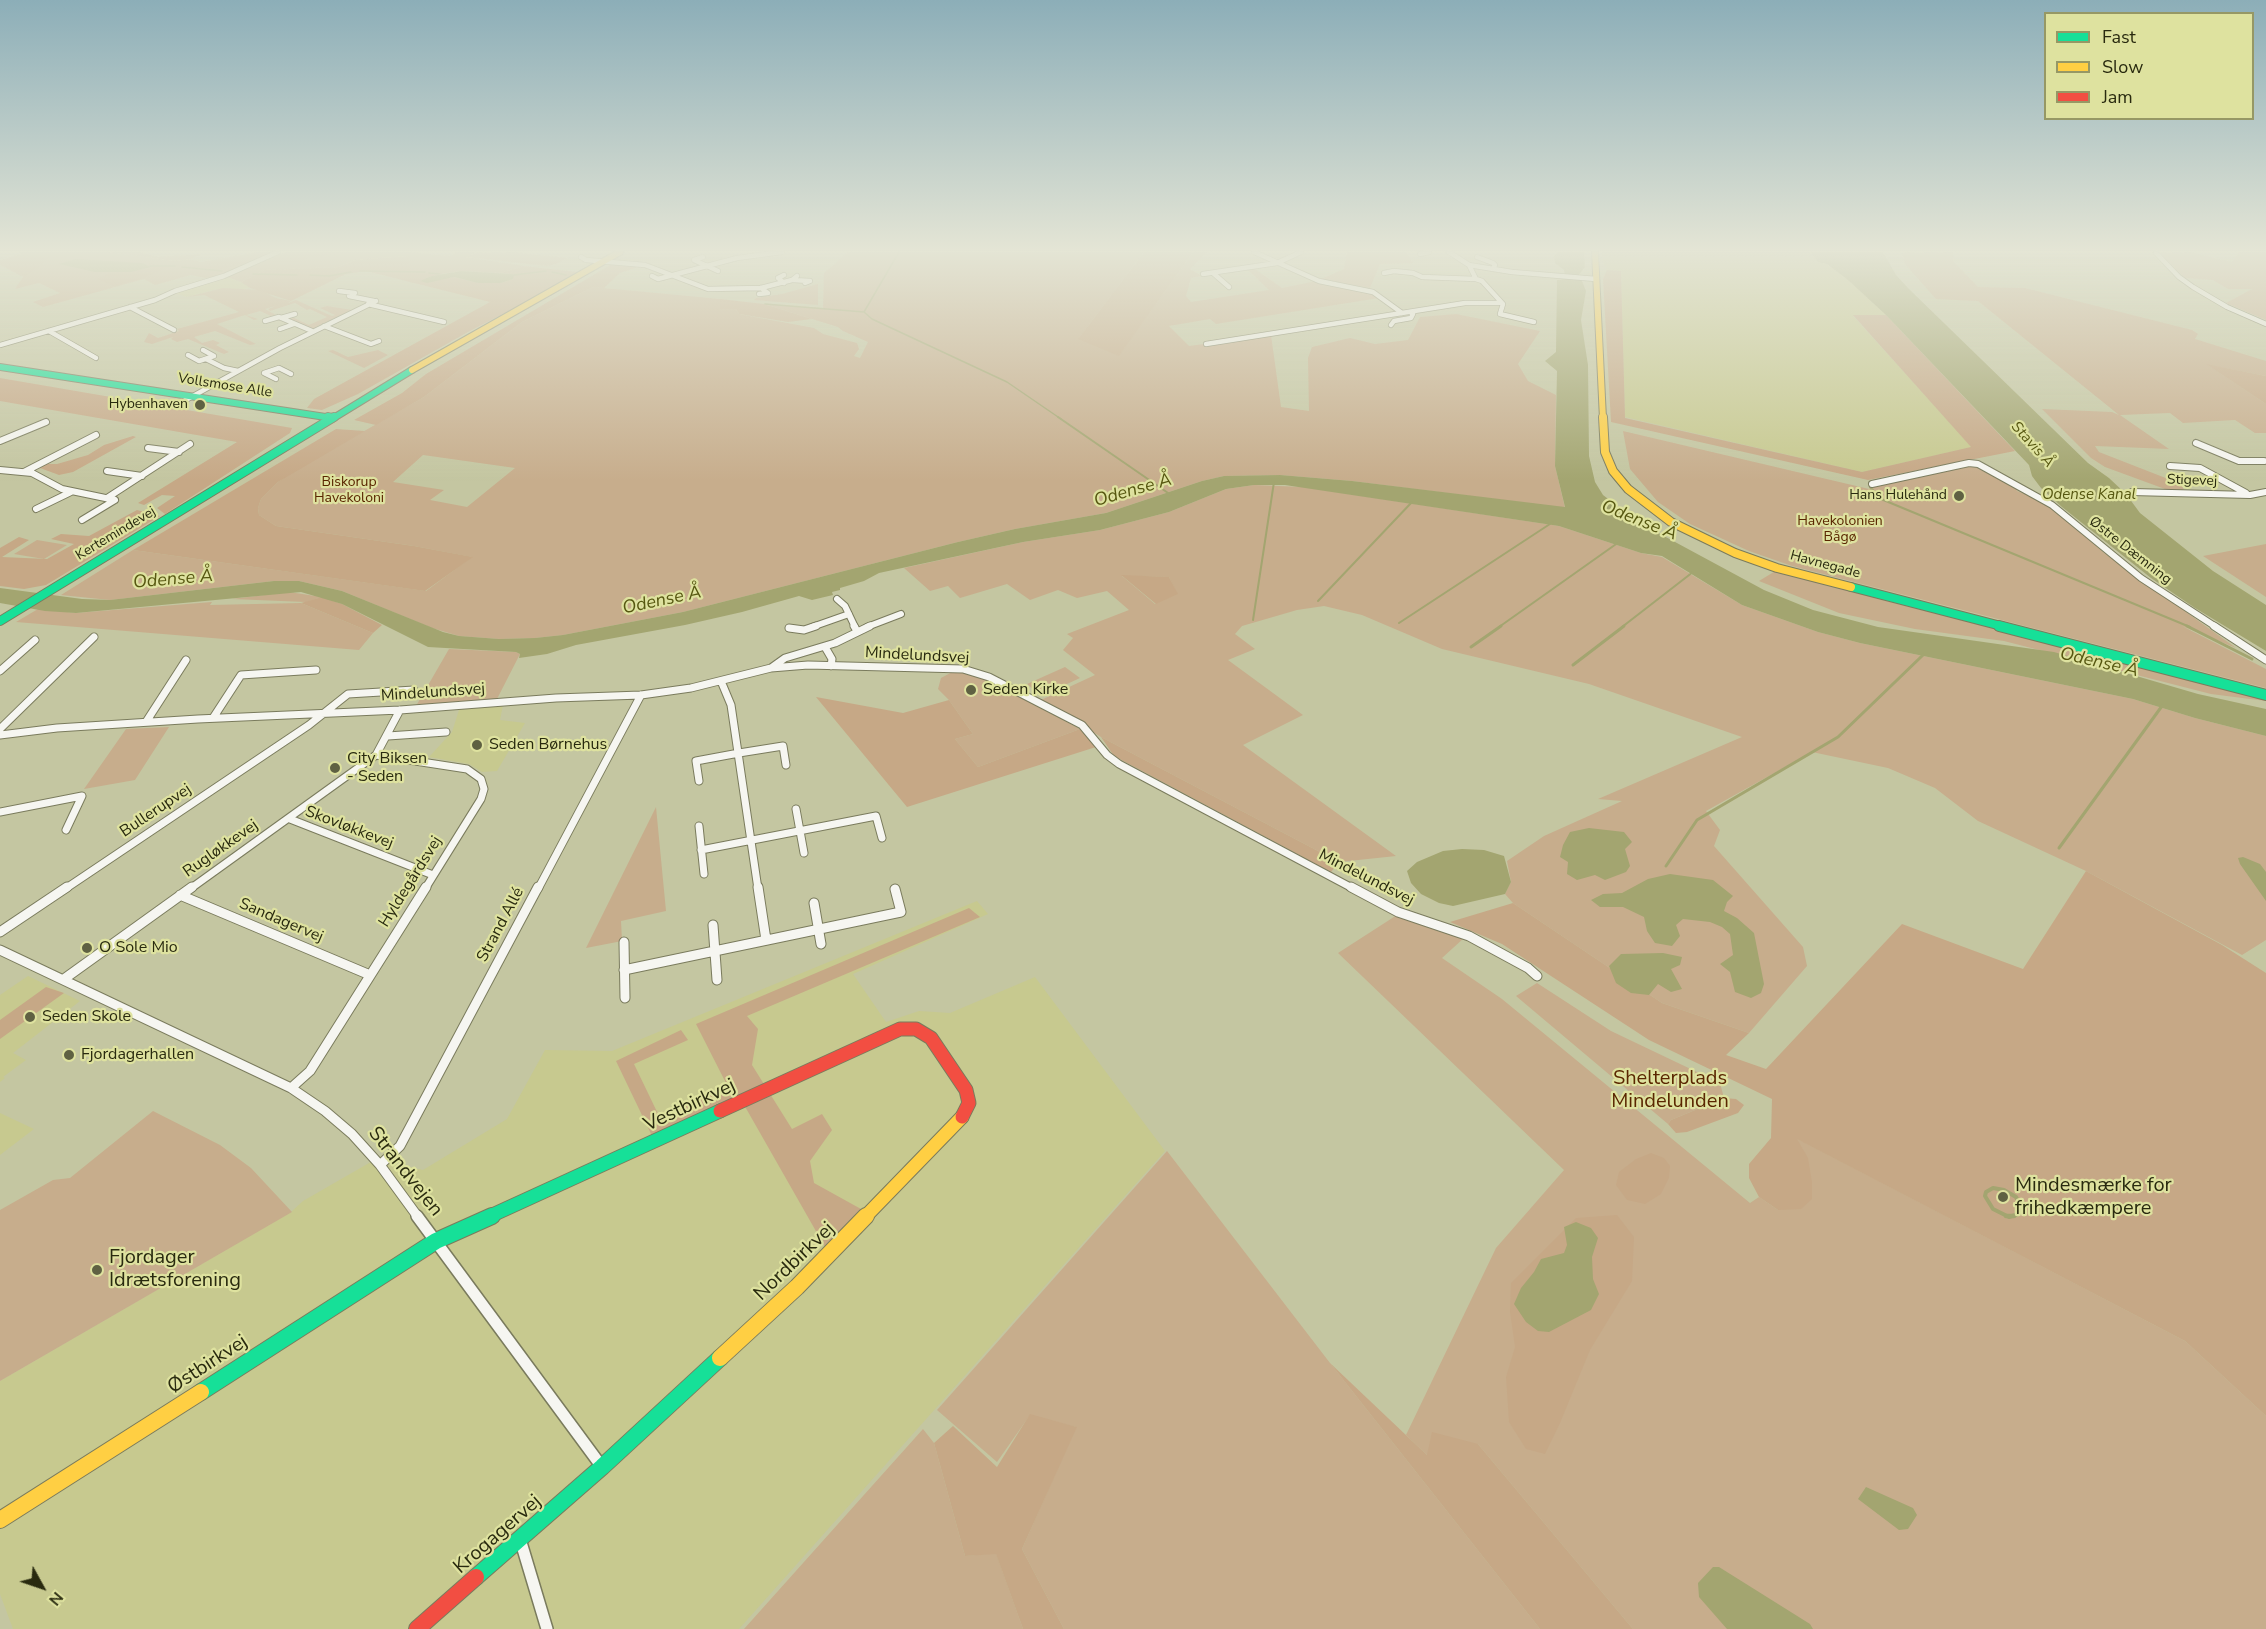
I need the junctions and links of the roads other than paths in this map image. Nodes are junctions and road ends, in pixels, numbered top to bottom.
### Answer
1 (58, 328) edge
2 (170, 328) edge
3 (304, 328) edge
4 (319, 328) edge
5 (329, 328) edge
6 (488, 328) edge
7 (1307, 328) edge
8 (1599, 328) edge
9 (174, 330) dead end
10 (49, 331) junction
11 (312, 331) junction
12 (379, 341) dead end
13 (1206, 344) dead end
14 (0, 345) edge
15 (203, 350) dead end
16 (188, 355) dead end
17 (96, 357) dead end
18 (206, 359) junction
19 (253, 362) junction
20 (0, 369) edge
21 (273, 370) junction
22 (238, 371) junction
23 (291, 374) dead end
24 (276, 379) dead end
25 (188, 398) junction
26 (330, 421) junction
27 (46, 422) dead end
28 (97, 435) dead end
29 (0, 441) edge
30 (2196, 443) dead end
31 (190, 444) dead end
32 (148, 448) dead end
33 (179, 452) junction
34 (2266, 453) edge
35 (2265, 462) edge
36 (2170, 466) dead end
37 (1, 471) edge
38 (107, 471) dead end
39 (24, 472) junction
40 (142, 476) junction
41 (1872, 484) dead end
42 (71, 492) junction
43 (2132, 492) dead end
44 (2266, 492) edge
45 (2250, 495) junction
46 (107, 498) junction
47 (36, 509) dead end
48 (82, 520) dead end
49 (837, 600) dead end
50 (849, 614) junction
51 (901, 614) dead end
52 (0, 623) edge
53 (789, 628) dead end
54 (857, 631) junction
55 (94, 637) dead end
56 (35, 640) dead end
57 (825, 647) junction
58 (186, 660) dead end
59 (2266, 660) edge
60 (831, 666) junction
61 (771, 668) junction
62 (316, 670) dead end
63 (0, 671) edge
64 (721, 681) junction
65 (414, 690) dead end
66 (641, 695) junction
67 (2266, 695) edge
68 (400, 710) junction
69 (326, 712) junction
70 (213, 718) junction
71 (146, 722) junction
72 (0, 729) edge
73 (446, 732) dead end
74 (0, 735) edge
75 (388, 736) junction
76 (739, 753) junction
77 (376, 755) junction
78 (786, 765) dead end
79 (699, 781) dead end
80 (796, 808) dead end
81 (0, 812) edge
82 (290, 819) junction
83 (699, 826) dead end
84 (66, 830) dead end
85 (800, 830) junction
86 (882, 838) dead end
87 (752, 840) junction
88 (701, 850) junction
89 (804, 853) dead end
90 (704, 873) dead end
91 (433, 875) junction
92 (895, 889) dead end
93 (180, 895) junction
94 (814, 903) dead end
95 (713, 925) dead end
96 (818, 928) junction
97 (0, 932) edge
98 (766, 940) junction
99 (624, 942) dead end
100 (821, 944) dead end
101 (0, 950) edge
102 (715, 951) junction
103 (624, 970) junction
104 (370, 975) junction
105 (1537, 976) dead end
106 (64, 980) junction
107 (717, 980) dead end
108 (625, 998) dead end
109 (949, 1063) joint
110 (291, 1088) junction
111 (380, 1165) junction
112 (436, 1241) junction
113 (602, 1467) junction
114 (0, 1520) edge
115 (520, 1539) junction
116 (417, 1629) edge
117 (547, 1629) edge

1 - 10 street
2 - 9 street
3 - 11 street
4 - 11 street
5 - 12 street
6 - 26 street, Kertemindevej
7 - 13 street
8 - 67 street, Havnegade
10 - 14 street
10 - 17 street
11 - 19 street
15 - 18 street
16 - 18 street
18 - 22 street
19 - 21 street
19 - 22 street
20 - 25 street, Vollsmose Alle
21 - 23 street
21 - 24 street
22 - 25 street
25 - 26 street, Vollsmose Alle
26 - 52 street, Kertemindevej
27 - 29 street
28 - 39 street
30 - 35 street
31 - 33 street
32 - 33 street
33 - 40 street
34 - 35 street
36 - 45 street, Stigevej
37 - 39 street
38 - 40 street
39 - 42 street
40 - 46 street
41 - 59 street, Østre Dæmning
42 - 46 street
42 - 47 street
43 - 45 street, Stigevej
44 - 45 street, Stigevej
46 - 48 street
49 - 50 street
50 - 53 street
50 - 54 street
51 - 54 street
54 - 57 street
55 - 72 street
56 - 63 street
57 - 60 street
57 - 61 street
58 - 71 street
60 - 61 street, Mindelundsvej
60 - 105 street, Mindelundsvej
61 - 64 street, Mindelundsvej
62 - 70 street
64 - 66 street, Mindelundsvej
64 - 76 street
65 - 69 street, Mindelundsvej
66 - 68 street, Mindelundsvej
66 - 111 street, Strand Allé
68 - 69 street, Mindelundsvej
68 - 75 street, Rugløkkevej
69 - 70 street, Mindelundsvej
69 - 97 street, Bullerupvej
70 - 71 street, Mindelundsvej
71 - 74 street, Mindelundsvej
73 - 75 street
75 - 77 street, Rugløkkevej
76 - 78 street
76 - 79 street
76 - 87 street
77 - 82 street, Rugløkkevej
77 - 91 street, Hyldegårdsvej
80 - 85 street
81 - 84 street
82 - 91 street, Skovløkkevej
82 - 93 street, Rugløkkevej
83 - 88 street
85 - 86 street
85 - 87 street
85 - 89 street
87 - 88 street
87 - 98 street
88 - 90 street
91 - 104 street, Hyldegårdsvej
92 - 96 street
93 - 104 street, Sandagervej
93 - 106 street, Rugløkkevej
94 - 96 street
95 - 102 street
96 - 98 street
96 - 100 street
98 - 102 street
99 - 103 street
101 - 106 street, Strandvejen
102 - 103 street
102 - 107 street
103 - 108 street
104 - 110 street, Hyldegårdsvej
106 - 110 street, Strandvejen
109 - 112 street, Vestbirkvej
109 - 113 street, Nordbirkvej
110 - 111 street, Strandvejen
111 - 112 street, Strandvejen
112 - 113 street, Strandvejen
112 - 114 street, Østbirkvej
113 - 115 street, Krogagervej
115 - 116 street, Krogagervej
115 - 117 street

